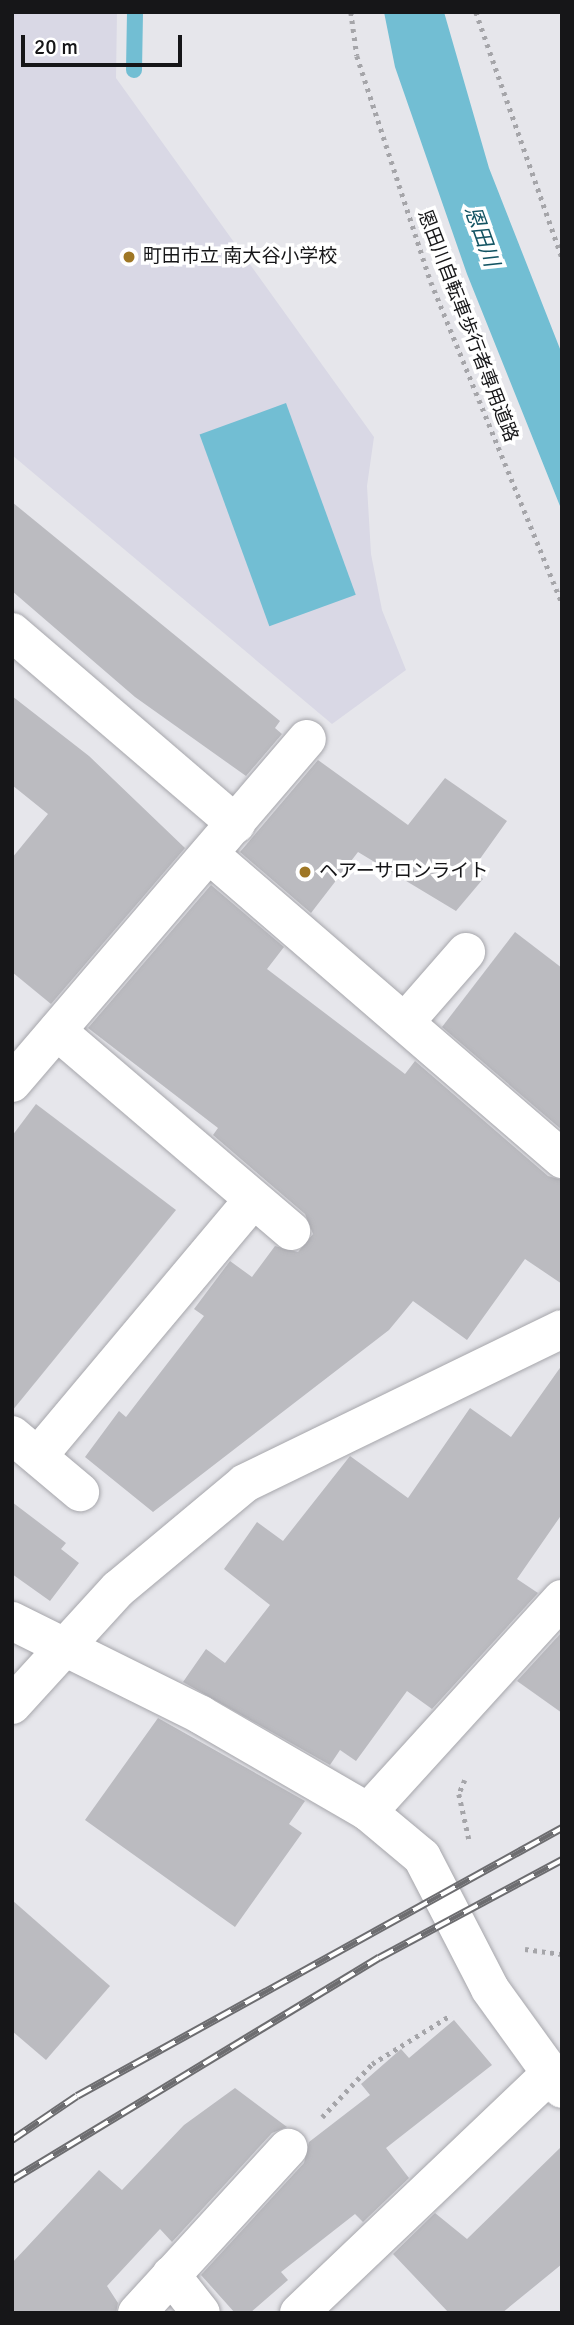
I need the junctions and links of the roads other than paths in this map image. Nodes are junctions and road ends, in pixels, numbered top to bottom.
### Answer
1 (12, 632) edge
2 (307, 739) dead end
3 (236, 824) junction
4 (209, 854) junction
5 (466, 952) dead end
6 (405, 1023) junction
7 (57, 1031) junction
8 (12, 1083) edge
9 (562, 1159) edge
10 (253, 1200) junction
11 (291, 1231) dead end
12 (562, 1329) edge
13 (25, 1446) edge
14 (80, 1492) dead end
15 (562, 1600) edge
16 (12, 1621) edge
17 (67, 1646) junction
18 (12, 1705) edge
19 (368, 1812) junction
20 (556, 2082) edge
21 (288, 2148) road end
22 (172, 2275) junction
23 (137, 2313) edge
24 (201, 2313) edge
25 (299, 2313) edge

1 - 3 street
2 - 3 street
3 - 4 street
4 - 6 street
4 - 7 street
5 - 6 street
6 - 9 street
7 - 8 street
7 - 10 street
10 - 11 street
10 - 13 street
12 - 17 street
13 - 14 street
15 - 19 street
16 - 17 street
17 - 18 street
17 - 19 street
19 - 20 street
20 - 25 street
21 - 22 street
22 - 23 street
22 - 24 street

